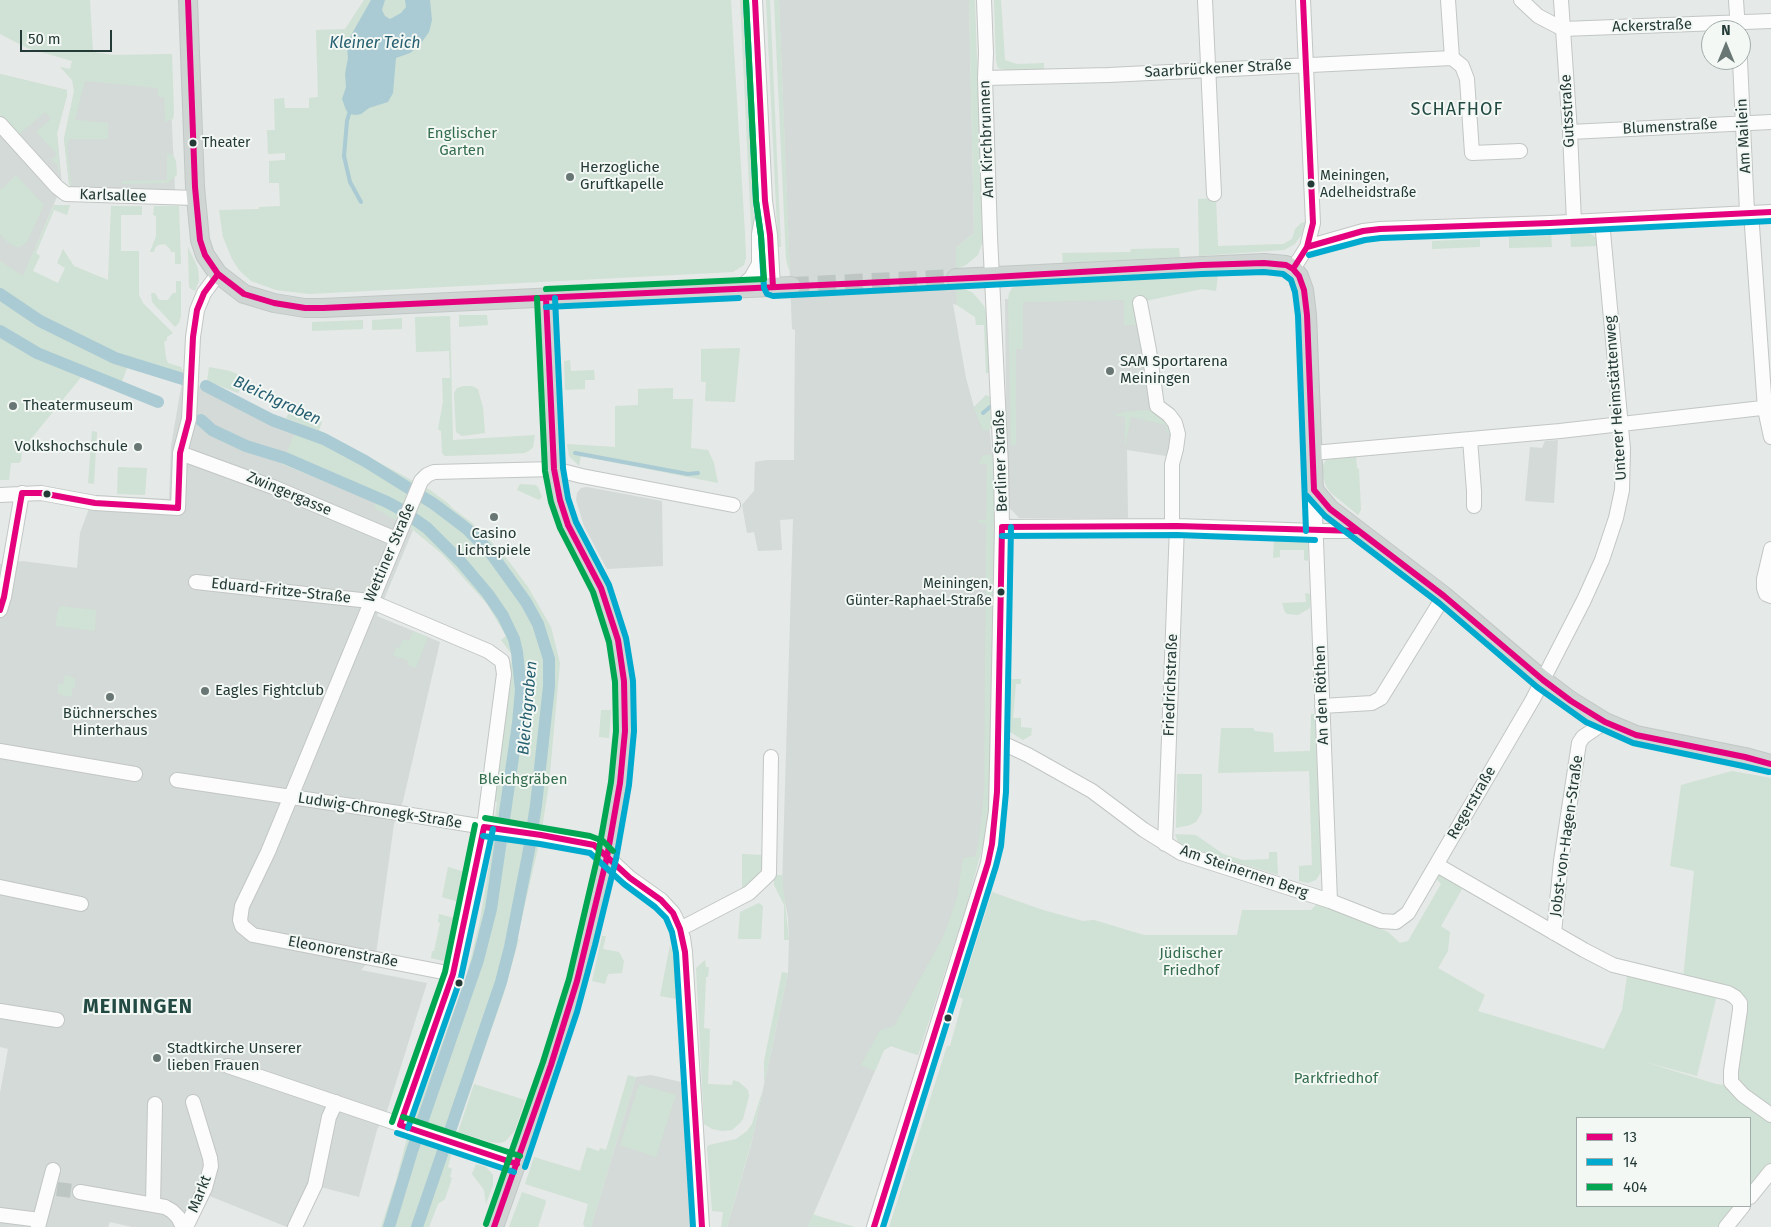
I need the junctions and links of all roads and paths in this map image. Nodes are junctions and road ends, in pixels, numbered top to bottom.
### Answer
1 (188, 0) edge
2 (755, 0) edge
3 (984, 0) edge
4 (1204, 0) edge
5 (1303, 0) edge
6 (1448, 0) edge
7 (1521, 0) edge
8 (1561, 0) edge
9 (1736, 0) edge
10 (1737, 20) edge
11 (1771, 21) edge
12 (1751, 24) edge
13 (1701, 27) edge
14 (1563, 29) junction
15 (1452, 58) junction
16 (1306, 65) junction
17 (1208, 70) junction
18 (1741, 70) edge
19 (985, 78) junction
20 (1771, 122) edge
21 (0, 124) edge
22 (1744, 124) junction
23 (1570, 132) junction
24 (1520, 151) dead end
25 (1214, 194) dead end
26 (196, 198) junction
27 (765, 201) junction
28 (1749, 212) junction
29 (1771, 212) edge
30 (1602, 221) junction
31 (1574, 222) junction
32 (1307, 246) junction
33 (1293, 269) junction
34 (218, 274) junction
35 (993, 277) junction
36 (956, 278) tunnel mouth
37 (791, 286) tunnel mouth
38 (773, 287) junction
39 (739, 289) junction
40 (546, 298) junction
41 (1140, 303) dead end
42 (1768, 408) edge
43 (1621, 424) junction
44 (1771, 436) edge
45 (1470, 439) junction
46 (180, 453) junction
47 (1312, 453) junction
48 (554, 469) junction
49 (1314, 490) junction
50 (22, 493) junction
51 (0, 495) edge
52 (733, 505) dead end
53 (1474, 506) dead end
54 (1174, 526) junction
55 (1002, 527) junction
56 (1315, 531) junction
57 (1358, 531) junction
58 (396, 539) junction
59 (1770, 557) edge
60 (196, 582) dead end
61 (1769, 595) edge
62 (1444, 596) junction
63 (370, 601) junction
64 (0, 610) edge
65 (1542, 680) junction
66 (1322, 706) junction
67 (1605, 722) junction
68 (998, 741) junction
69 (0, 751) edge
70 (772, 757) dead end
71 (1771, 764) edge
72 (135, 774) dead end
73 (177, 780) dead end
74 (290, 798) junction
75 (490, 828) junction
76 (1165, 844) junction
77 (607, 857) junction
78 (1436, 865) junction
79 (0, 887) edge
80 (1330, 901) junction
81 (81, 904) dead end
82 (240, 920) joint
83 (1396, 922) joint
84 (680, 929) junction
85 (1554, 933) junction
86 (454, 974) junction
87 (0, 1011) edge
88 (57, 1020) dead end
89 (228, 1066) dead end
90 (193, 1102) dead end
91 (336, 1102) junction
92 (156, 1104) dead end
93 (1771, 1116) edge
94 (404, 1126) junction
95 (517, 1164) junction
96 (53, 1170) dead end
97 (1771, 1171) edge
98 (80, 1192) tunnel mouth
99 (1751, 1196) edge
100 (147, 1204) junction
101 (1742, 1207) edge
102 (0, 1215) edge
103 (39, 1224) edge
104 (184, 1227) edge
105 (295, 1227) edge
106 (494, 1227) edge
107 (702, 1227) edge
108 (874, 1227) edge
109 (1726, 1227) edge

1 - 26 main road
2 - 27 street
3 - 19 street, Am Kirchbrunnen
4 - 17 street
5 - 16 street
6 - 15 street
7 - 14 street
8 - 14 street, Gutsstraße
9 - 10 street
11 - 12 street, Ackerstraße
13 - 14 street, Ackerstraße
14 - 23 street, Gutsstraße
15 - 16 street, Saarbrückener Straße
15 - 24 street
16 - 17 street, Saarbrückener Straße
16 - 32 street
17 - 19 street, Saarbrückener Straße
17 - 25 street
18 - 22 street, Am Mailein
19 - 35 street, Am Kirchbrunnen
20 - 22 street, Blumenstraße
21 - 26 street, Karlsallee
22 - 23 street, Blumenstraße
22 - 28 street, Am Mailein
23 - 31 street, Gutsstraße
26 - 34 main road
27 - 38 street
27 - 39 street
28 - 29 street
28 - 30 street
28 - 42 street, Am Mailein
30 - 31 street
30 - 43 street, Unterer Heimstättenweg
31 - 32 street
32 - 33 street
33 - 35 main road
33 - 47 main road
34 - 40 main road
34 - 46 street
35 - 36 main road
35 - 55 street, Berliner Straße
37 - 38 main road
38 - 39 main road
39 - 40 main road
40 - 48 main road
41 - 54 street, Friedrichstraße
42 - 43 street
42 - 44 street, Am Mailein
43 - 45 street
43 - 65 street, Unterer Heimstättenweg
45 - 47 street
45 - 53 street
46 - 50 street
46 - 58 street, Zwingergasse
47 - 49 main road
48 - 52 street, Wettiner Straße
48 - 58 street, Wettiner Straße
48 - 77 main road
49 - 56 street, An den Röthen
49 - 57 main road
50 - 51 street
50 - 64 street
54 - 55 street
54 - 56 street
54 - 76 street, Friedrichstraße
55 - 68 street, Berliner Straße
56 - 57 street
56 - 66 street, An den Röthen
57 - 62 main road
58 - 63 street, Wettiner Straße
59 - 61 street
60 - 63 street, Eduard-Fritze-Straße
62 - 65 main road
62 - 66 street
63 - 74 street, Wettiner Straße
63 - 75 street, Eduard-Fritze-Straße
65 - 67 main road
65 - 78 street, Regerstraße
66 - 80 street, An den Röthen
67 - 71 main road
67 - 85 street, Jobst-von-Hagen-Straße
68 - 76 street, Am Steinernen Berg
68 - 108 street, Berliner Straße
69 - 72 street
70 - 84 street
73 - 74 street, Ludwig-Chronegk-Straße
74 - 75 street, Ludwig-Chronegk-Straße
74 - 82 street, Wettiner Straße
75 - 77 street, Ludwig-Chronegk-Straße
75 - 86 street
76 - 80 street, Am Steinernen Berg
77 - 84 street, Ludwig-Chronegk-Straße
77 - 95 main road
78 - 83 street, Regerstraße
78 - 85 street, Jobst-von-Hagen-Straße
79 - 81 street
80 - 83 street, Am Steinernen Berg
82 - 86 street, Eleonorenstraße
84 - 107 street, Ludwig-Chronegk-Straße
85 - 93 street, Jobst-von-Hagen-Straße
86 - 94 street
87 - 88 street
89 - 91 street
90 - 104 street, Markt
91 - 94 street
91 - 105 street
92 - 100 street
94 - 95 street
95 - 106 main road
96 - 103 street
97 - 99 street
98 - 100 street
100 - 104 street
101 - 109 street
102 - 103 street

